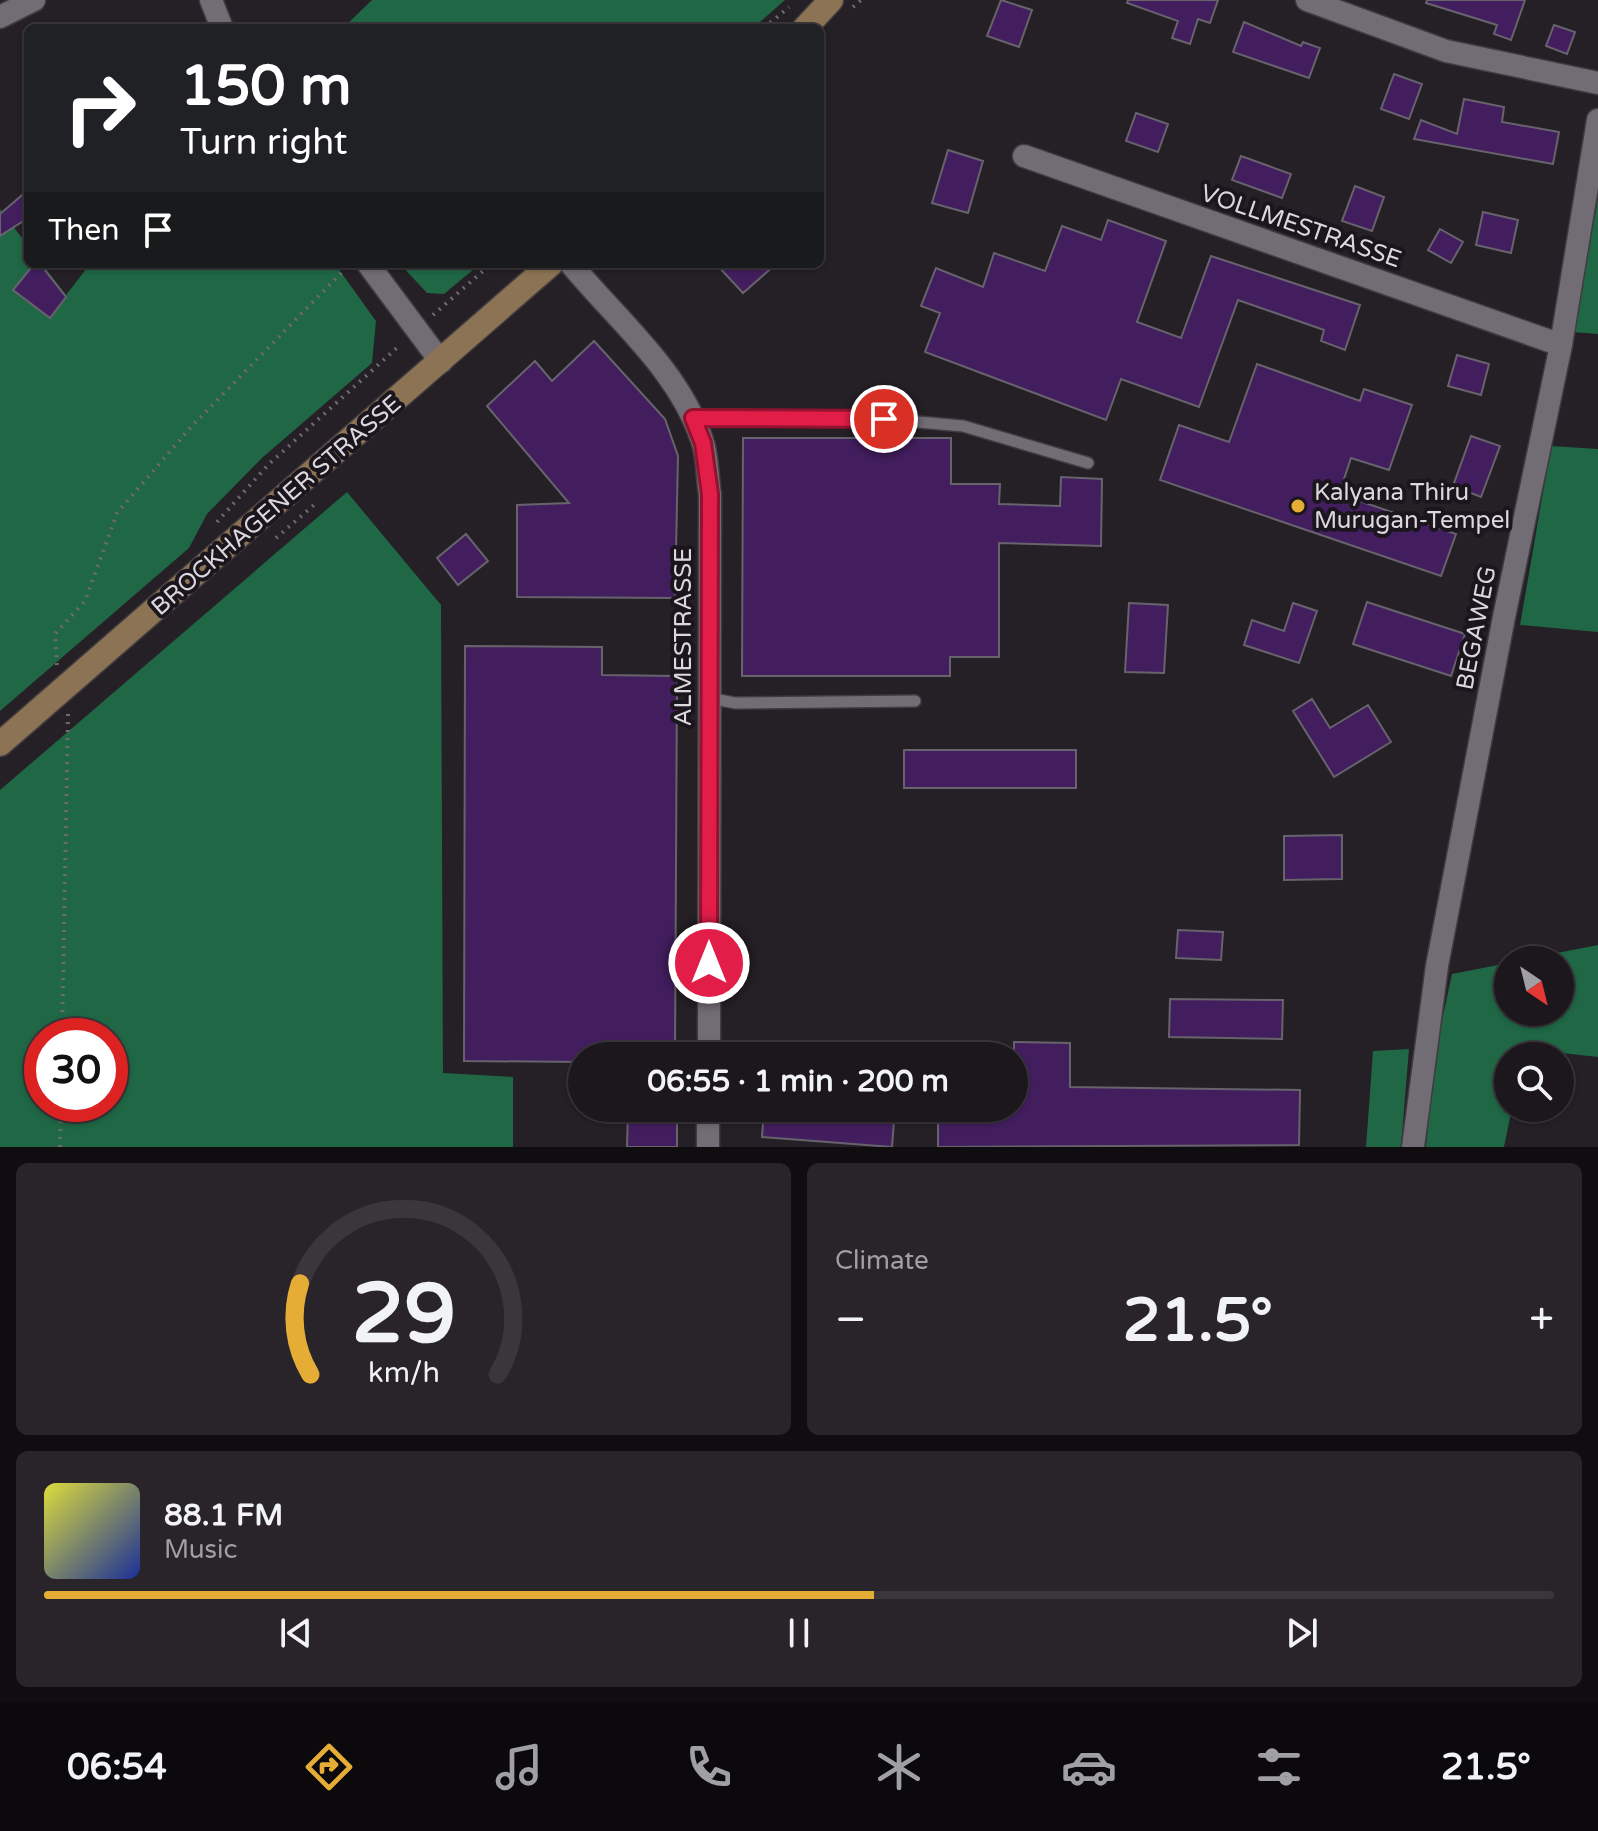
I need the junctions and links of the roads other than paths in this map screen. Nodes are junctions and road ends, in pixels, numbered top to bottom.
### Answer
1 (34, 0) edge
2 (211, 0) edge
3 (831, 0) edge
4 (1307, 0) edge
5 (0, 17) edge
6 (220, 24) edge
7 (809, 24) edge
8 (1598, 83) edge
9 (1598, 120) edge
10 (1024, 156) dead end
11 (371, 268) edge
12 (547, 268) edge
13 (575, 268) edge
14 (1561, 345) junction
15 (441, 362) junction
16 (693, 418) junction
17 (1088, 463) dead end
18 (709, 698) junction
19 (915, 701) dead end
20 (0, 744) edge
21 (709, 1042) edge
22 (708, 1122) edge
23 (708, 1147) edge
24 (1413, 1147) edge

1 - 5 street
2 - 6 street
3 - 7 main road
4 - 8 street
9 - 14 street, BEGAWEG
10 - 14 street, VOLLMESTRASSE
11 - 15 street
12 - 15 main road, BROCKHAGENER STRASSE
13 - 16 street, ALMESTRASSE
14 - 24 street, BEGAWEG
15 - 20 main road, BROCKHAGENER STRASSE
16 - 17 lane
16 - 18 street, ALMESTRASSE
18 - 19 lane
18 - 21 street, ALMESTRASSE
22 - 23 street

